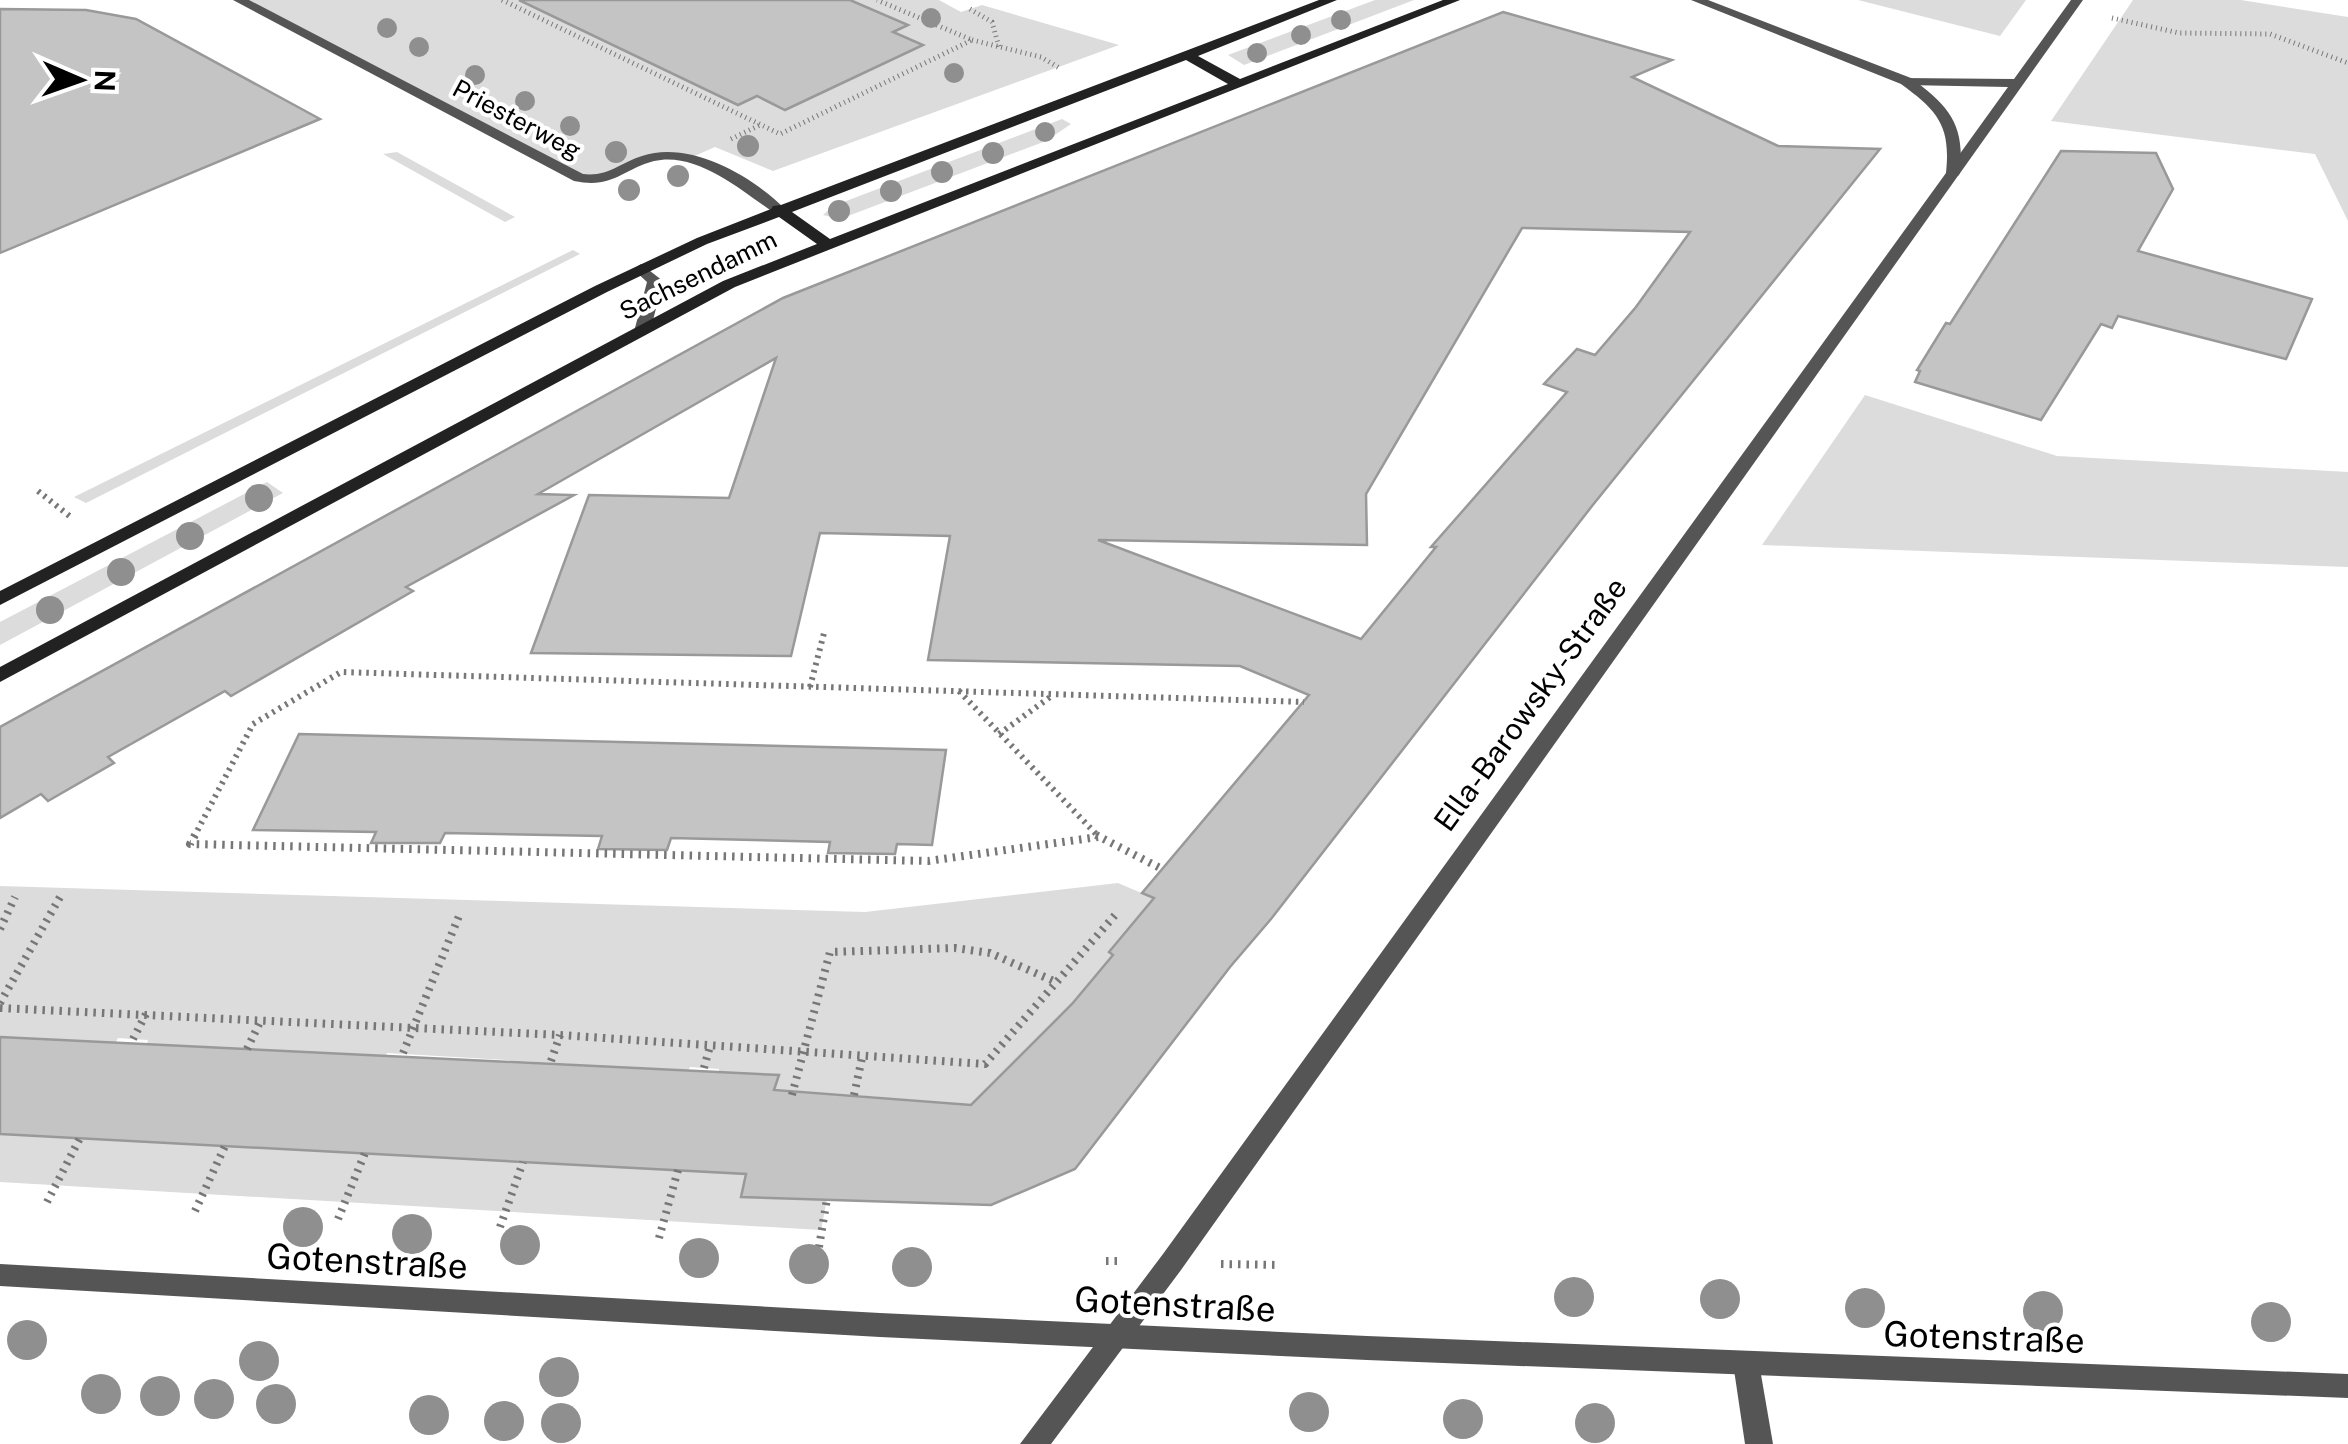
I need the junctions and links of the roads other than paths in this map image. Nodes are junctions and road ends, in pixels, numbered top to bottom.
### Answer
1 (239, 0) edge
2 (1331, 0) edge
3 (1454, 0) edge
4 (1697, 0) edge
5 (2077, 0) edge
6 (1187, 56) junction
7 (1906, 81) junction
8 (2018, 83) junction
9 (1238, 84) junction
10 (1953, 173) junction
11 (778, 209) junction
12 (828, 244) junction
13 (641, 269) junction
14 (643, 328) junction
15 (0, 599) edge
16 (0, 674) edge
17 (0, 1275) edge
18 (1114, 1336) junction
19 (1746, 1363) junction
20 (2348, 1386) edge
21 (1034, 1444) edge
22 (1759, 1444) edge

1 - 11 street, Priesterweg
2 - 6 main road, Sachsendamm
3 - 9 main road, Sachsendamm
4 - 7 street
5 - 8 street, Ella-Barowsky-Straße
6 - 9 main road
6 - 11 main road, Sachsendamm
7 - 8 street
7 - 10 street
8 - 10 street, Ella-Barowsky-Straße
9 - 12 main road, Sachsendamm
10 - 18 street, Ella-Barowsky-Straße
11 - 12 main road
11 - 13 main road, Sachsendamm
12 - 14 main road, Sachsendamm
13 - 14 street
13 - 15 main road, Sachsendamm
14 - 16 main road, Sachsendamm
17 - 18 street, Gotenstraße
18 - 19 street, Gotenstraße
18 - 21 street, Ella-Barowsky-Straße
19 - 20 street, Gotenstraße
19 - 22 street

